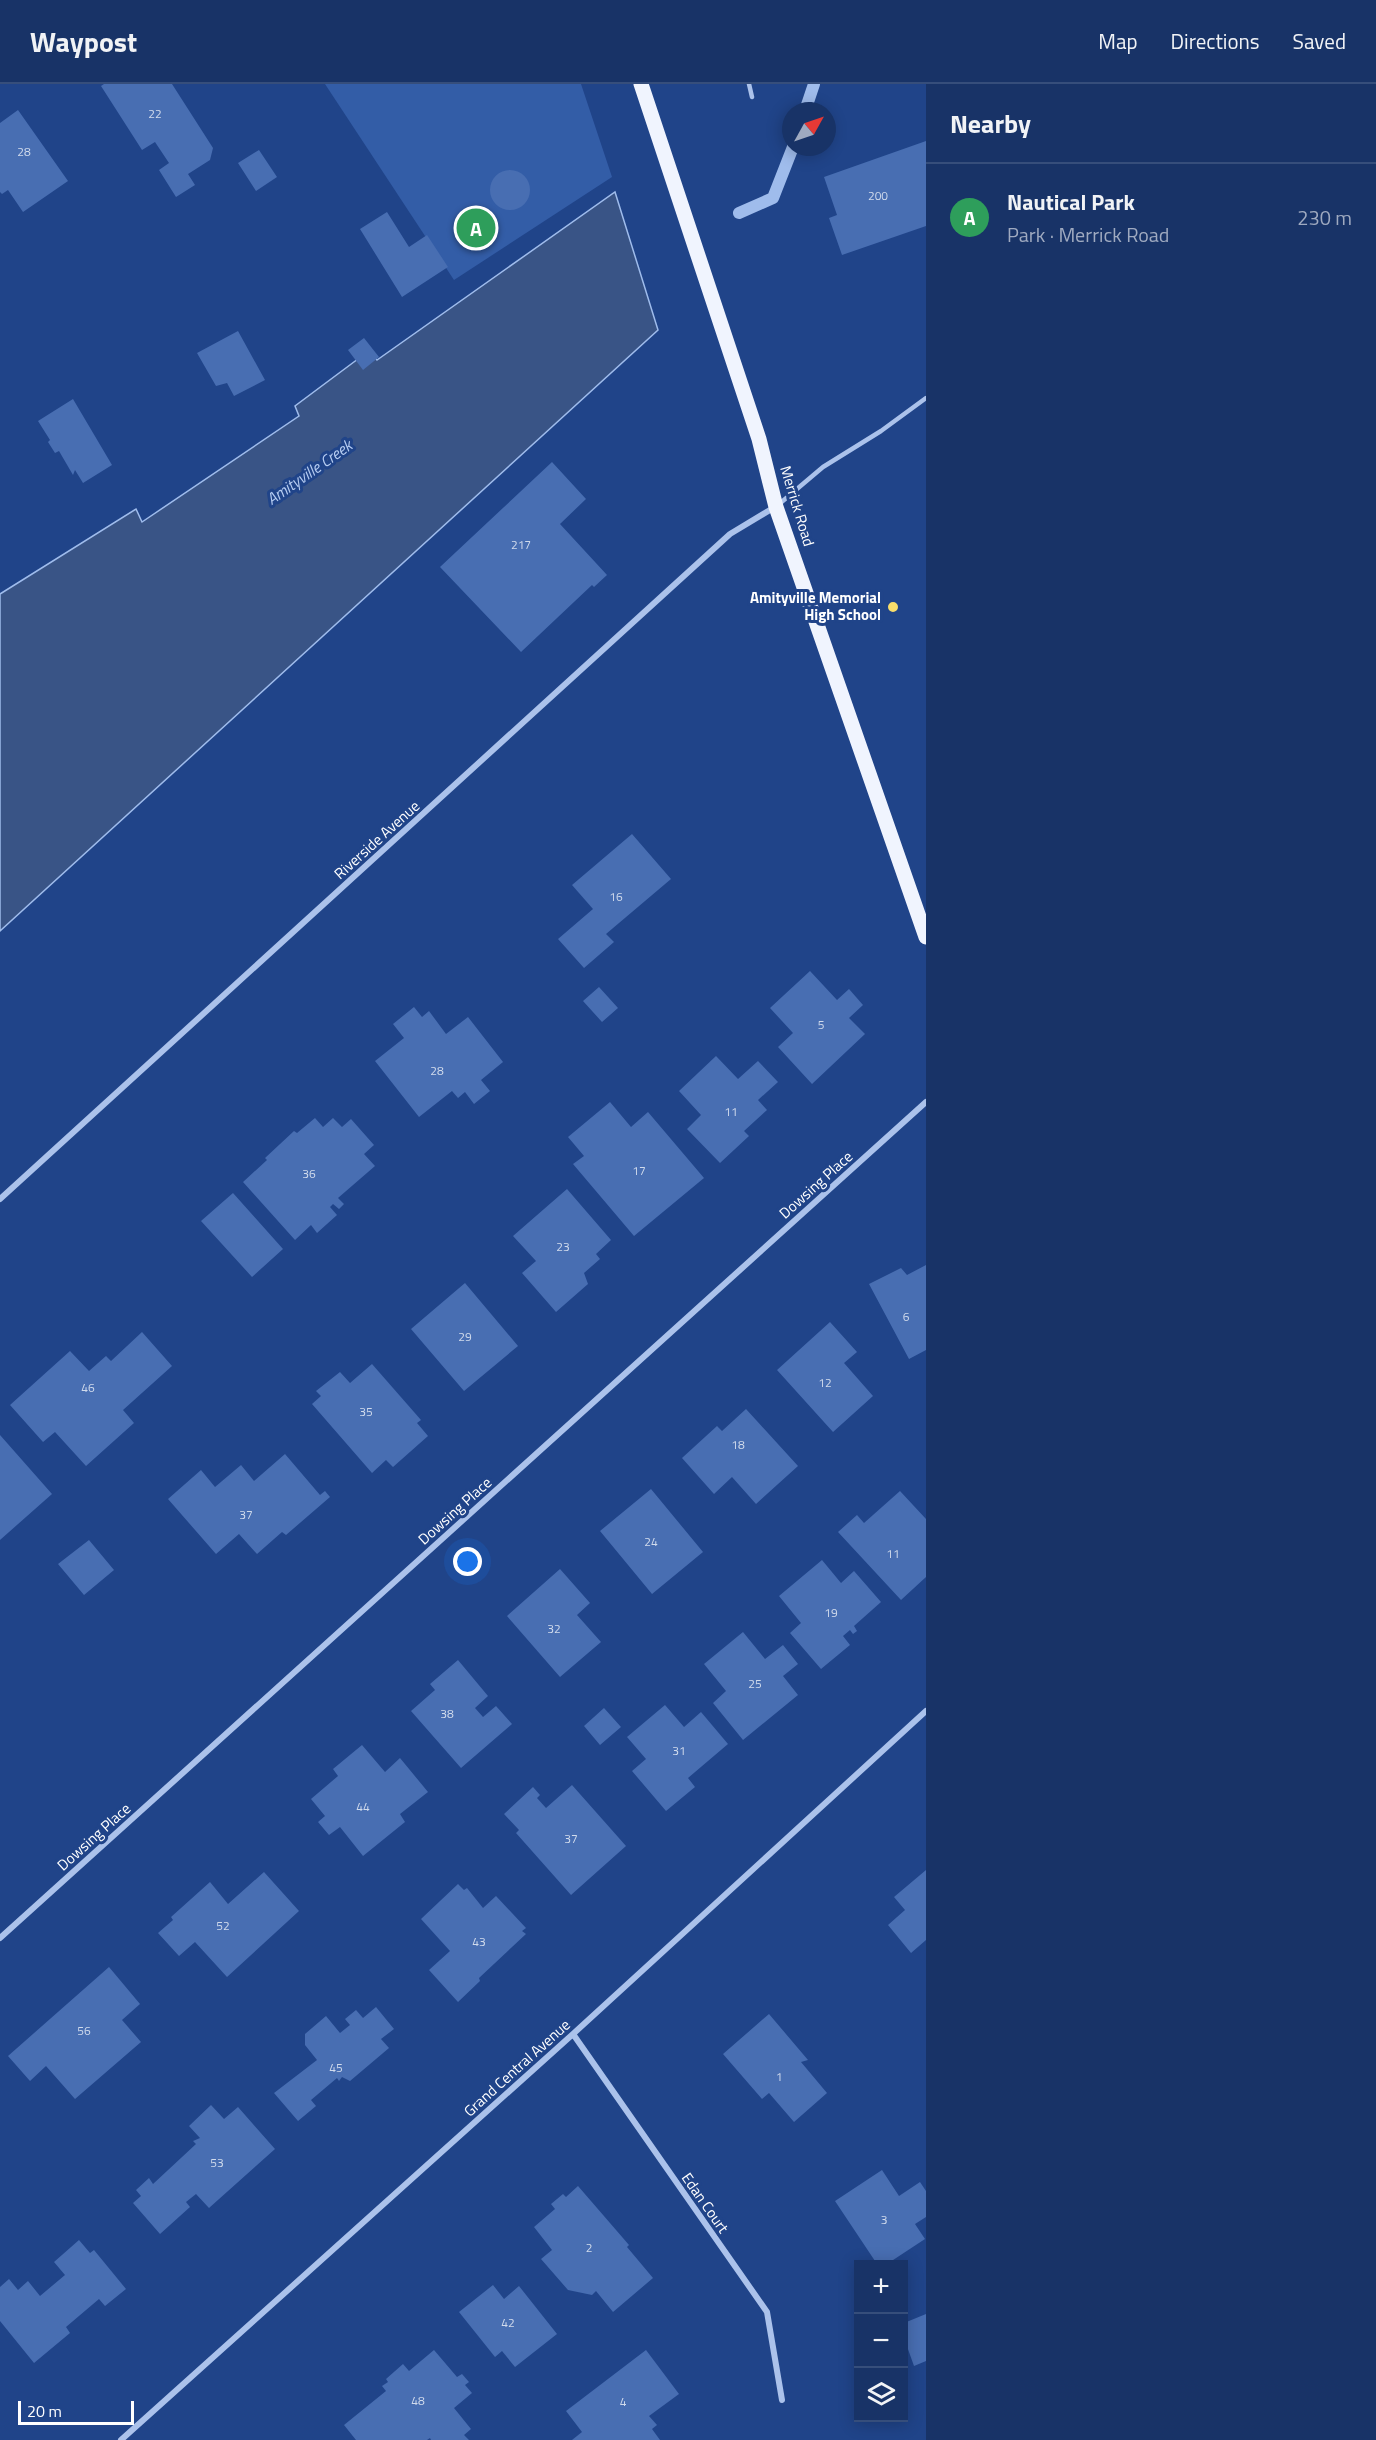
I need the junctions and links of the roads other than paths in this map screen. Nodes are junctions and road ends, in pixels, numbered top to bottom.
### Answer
1 (641, 84) edge
2 (748, 84) edge
3 (752, 97) dead end
4 (926, 398) edge
5 (776, 507) junction
6 (926, 937) edge
7 (926, 1102) edge
8 (0, 1199) edge
9 (926, 1711) edge
10 (0, 1938) edge
11 (573, 2034) junction
12 (782, 2400) dead end
13 (121, 2440) edge

1 - 5 main road, Merrick Road
2 - 3 lane
4 - 5 lane
5 - 6 main road, Merrick Road
5 - 8 street, Riverside Avenue
7 - 10 street, Dowsing Place
9 - 11 street, Grand Central Avenue
11 - 12 street, Edan Court
11 - 13 street, Grand Central Avenue

